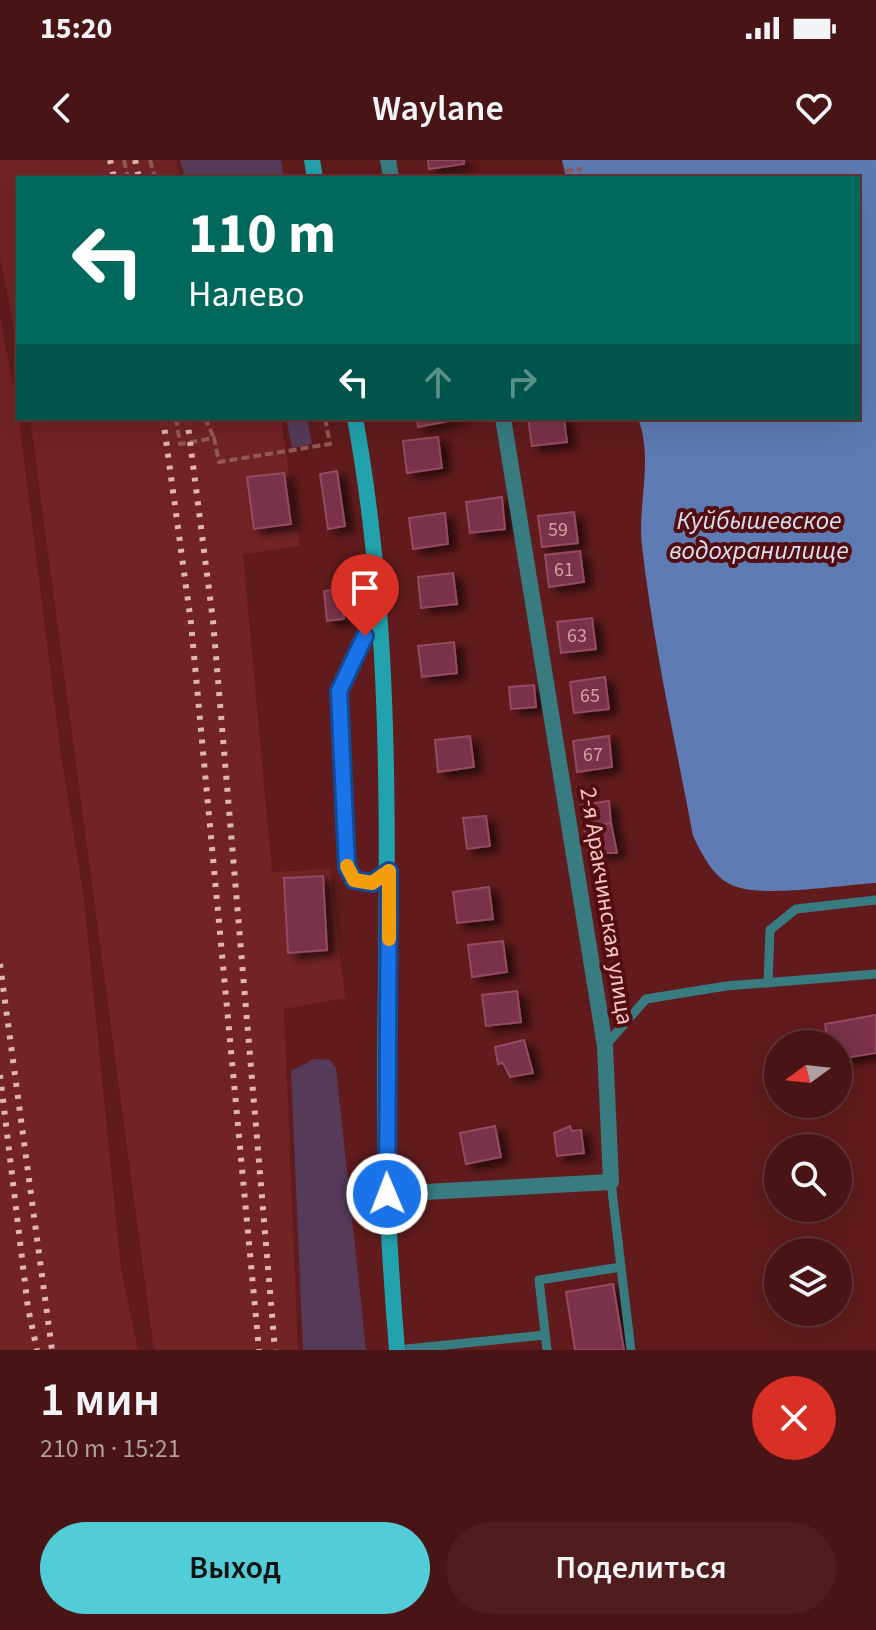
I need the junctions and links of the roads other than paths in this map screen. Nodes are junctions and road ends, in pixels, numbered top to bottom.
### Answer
1 (355, 420) edge
2 (503, 420) edge
3 (378, 608) junction
4 (389, 871) junction
5 (876, 900) edge
6 (876, 974) edge
7 (768, 983) junction
8 (605, 1046) junction
9 (611, 1182) junction
10 (387, 1194) junction
11 (621, 1267) junction
12 (545, 1335) junction
13 (397, 1350) edge
14 (547, 1350) edge
15 (631, 1350) edge

1 - 3 main road
2 - 8 street, 2-я Аракчинская улица
3 - 4 main road
3 - 4 lane
4 - 10 main road
5 - 7 lane
6 - 7 lane
7 - 8 lane
8 - 9 street, 2-я Аракчинская улица
9 - 10 street
9 - 11 lane
10 - 13 main road
11 - 12 lane
11 - 15 lane
12 - 13 lane
12 - 14 lane

